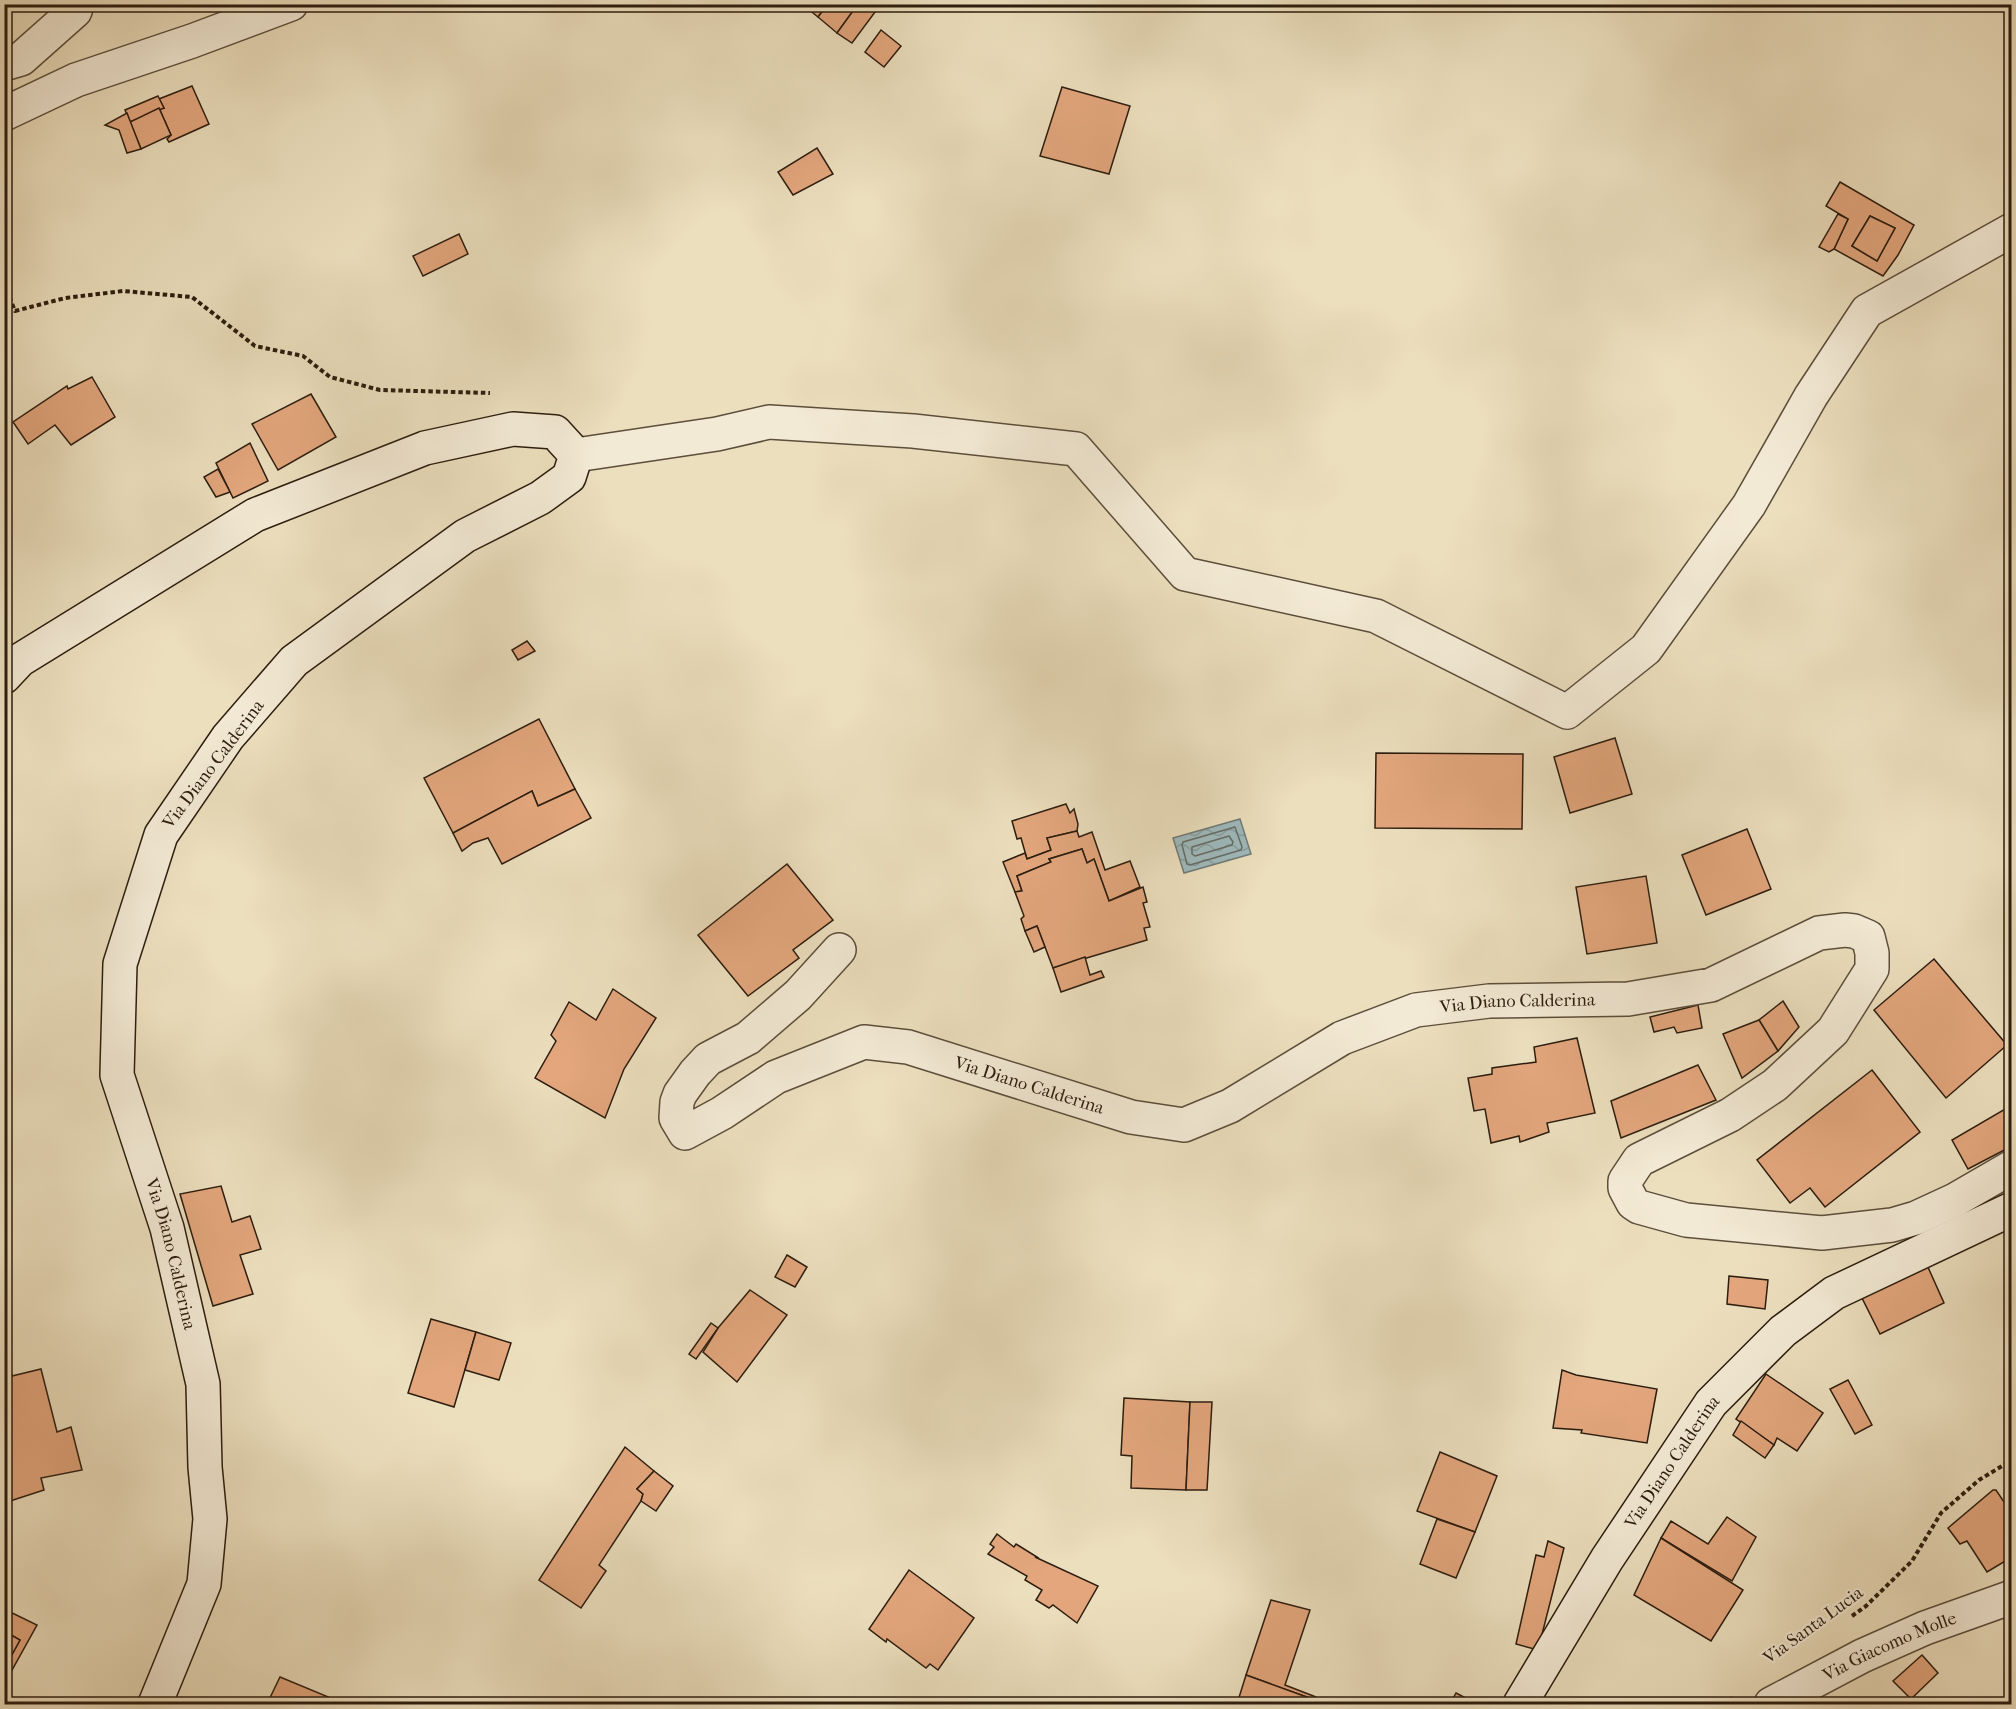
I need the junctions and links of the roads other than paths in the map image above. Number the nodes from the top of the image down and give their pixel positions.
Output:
1 (77, 4) edge
2 (291, 4) edge
3 (4, 64) edge
4 (4, 114) edge
5 (2012, 231) edge
6 (576, 455) junction
7 (4, 677) edge
8 (839, 950) dead end
9 (2012, 1167) edge
10 (2012, 1209) edge
11 (2012, 1597) edge
12 (155, 1704) edge
13 (1520, 1704) edge
14 (1772, 1704) edge

1 - 3 street
2 - 4 street
5 - 6 street
6 - 7 street
6 - 12 street, Via Diano Calderina
8 - 9 street, Via Diano Calderina
10 - 13 street, Via Diano Calderina
11 - 14 street, Via Giacomo Molle

